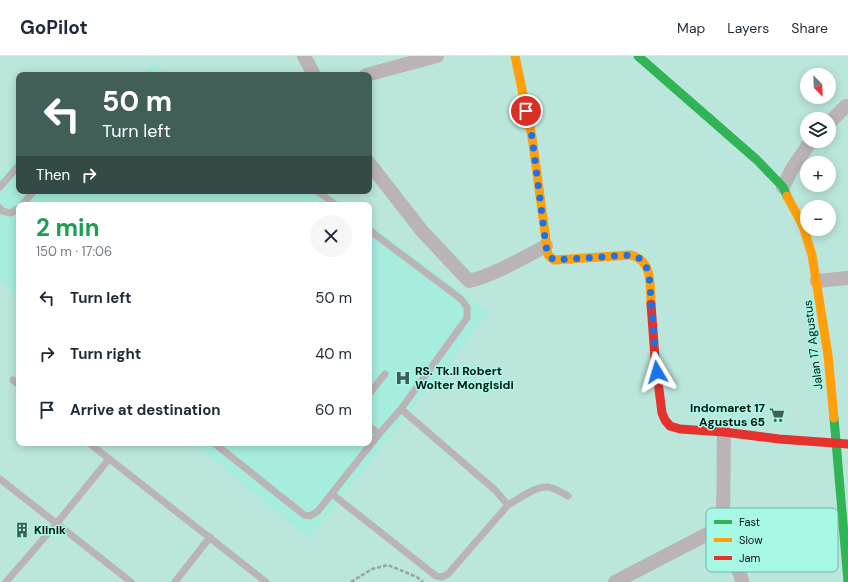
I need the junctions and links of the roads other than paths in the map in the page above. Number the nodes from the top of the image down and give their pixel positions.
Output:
1 (304, 56) edge
2 (437, 56) edge
3 (515, 56) edge
4 (638, 56) edge
5 (312, 72) edge
6 (372, 73) edge
7 (846, 106) dead end
8 (836, 116) edge
9 (806, 148) edge
10 (372, 167) edge
11 (16, 168) edge
12 (0, 187) edge
13 (783, 187) junction
14 (31, 194) edge
15 (321, 194) edge
16 (25, 202) edge
17 (332, 202) edge
18 (0, 208) edge
19 (16, 210) edge
20 (372, 232) edge
21 (546, 246) junction
22 (848, 278) edge
23 (817, 281) junction
24 (385, 374) dead end
25 (13, 380) dead end
26 (16, 382) edge
27 (372, 390) edge
28 (401, 409) junction
29 (372, 428) edge
30 (724, 432) junction
31 (379, 434) junction
32 (372, 443) edge
33 (836, 443) junction
34 (848, 444) edge
35 (93, 446) edge
36 (218, 446) edge
37 (370, 446) edge
38 (109, 459) junction
39 (0, 479) edge
40 (332, 494) junction
41 (568, 496) dead end
42 (508, 505) junction
43 (723, 508) edge
44 (57, 523) junction
45 (706, 535) edge
46 (210, 537) junction
47 (739, 572) edge
48 (742, 580) dead end
49 (6, 582) edge
50 (131, 582) edge
51 (175, 582) edge
52 (266, 582) edge
53 (615, 582) edge
54 (848, 582) edge

1 - 5 street
2 - 6 street
3 - 21 street
4 - 13 street, Jalan 17 Agustus
7 - 8 street
9 - 13 street
10 - 21 street
11 - 12 lane
13 - 23 street, Jalan 17 Agustus
14 - 16 lane
15 - 17 lane
18 - 19 lane
20 - 28 lane
21 - 30 street
22 - 23 street
23 - 33 street, Jalan 17 Agustus
24 - 27 lane
25 - 26 lane
28 - 31 lane
28 - 42 lane
29 - 31 lane
30 - 33 street
30 - 43 street
31 - 32 lane
33 - 34 street
33 - 54 street, Jalan 17 Agustus
35 - 38 lane
36 - 40 lane
37 - 40 lane
38 - 44 lane
38 - 46 lane
39 - 44 lane
40 - 42 lane
41 - 42 lane
44 - 49 lane
44 - 50 lane
45 - 53 street
46 - 51 lane
46 - 52 lane
47 - 48 street

